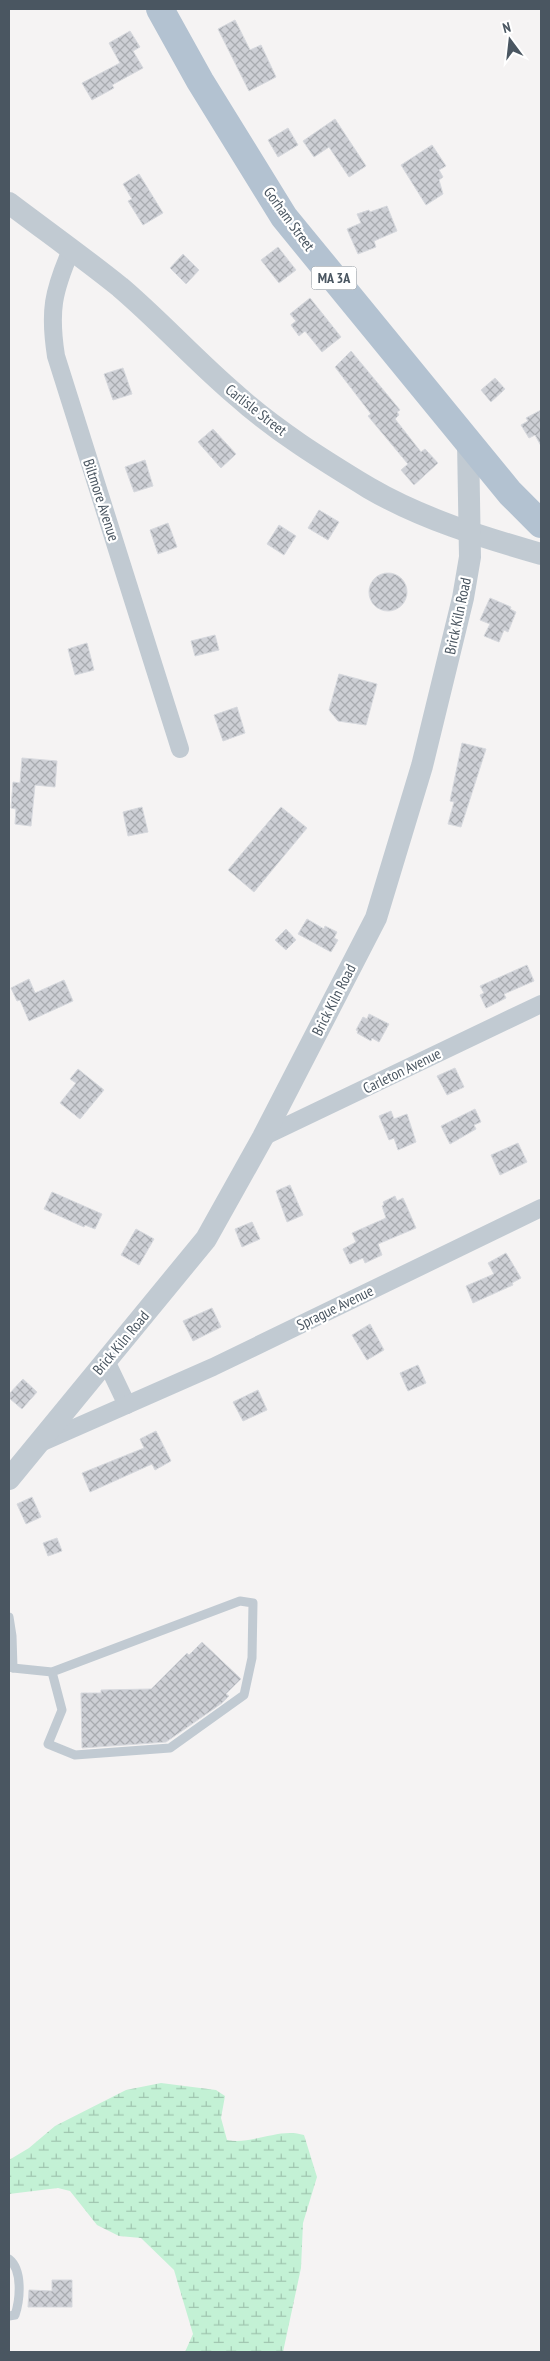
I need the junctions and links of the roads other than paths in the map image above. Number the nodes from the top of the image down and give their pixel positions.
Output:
1 (160, 9) edge
2 (9, 203) edge
3 (71, 250) junction
4 (468, 441) junction
5 (541, 524) edge
6 (469, 533) junction
7 (541, 554) edge
8 (180, 749) dead end
9 (541, 1004) edge
10 (263, 1137) junction
11 (541, 1208) edge
12 (106, 1361) junction
13 (128, 1405) junction
14 (35, 1446) junction
15 (9, 1479) edge
16 (9, 1616) edge
17 (11, 1668) edge
18 (52, 1672) junction
19 (9, 2259) edge
20 (9, 2316) edge

1 - 4 main road, Gorham Street / MA 3A
2 - 3 street, Carlisle Street
3 - 6 street, Carlisle Street
3 - 8 street, Biltmore Avenue
4 - 5 main road, Gorham Street / MA 3A
4 - 6 street, Brick Kiln Road
6 - 7 street, Carlisle Street
6 - 10 street, Brick Kiln Road
9 - 10 street, Carleton Avenue
10 - 12 street, Brick Kiln Road
11 - 13 street, Sprague Avenue
12 - 13 street
12 - 14 street, Brick Kiln Road
13 - 14 street, Sprague Avenue
14 - 15 street, Brick Kiln Road
16 - 17 lane
17 - 18 lane
18 - 18 lane
19 - 20 lane

